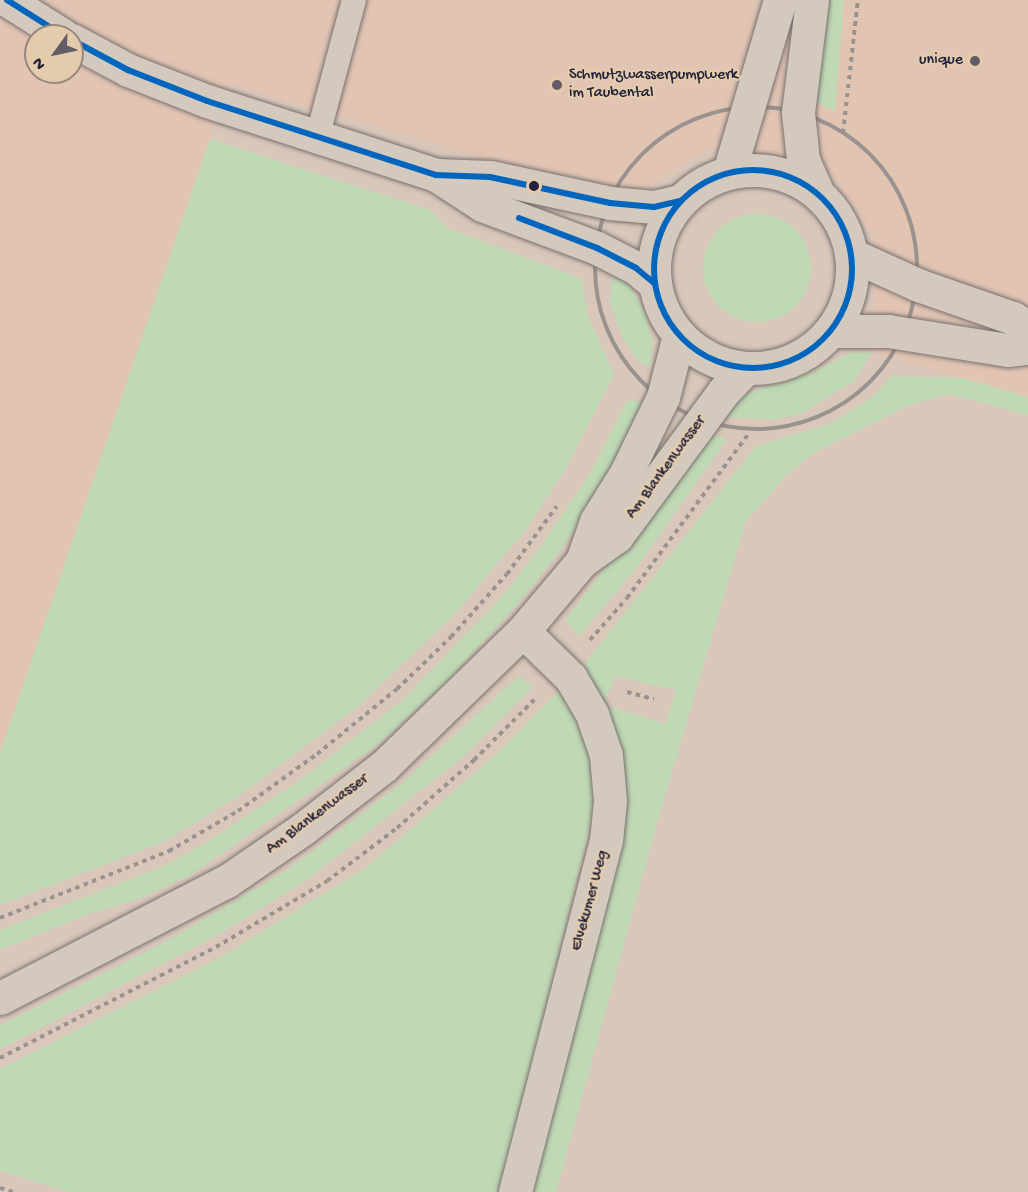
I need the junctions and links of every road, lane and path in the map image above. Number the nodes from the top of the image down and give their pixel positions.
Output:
1 (7, 0) edge
2 (354, 0) edge
3 (780, 0) edge
4 (812, 0) edge
5 (858, 0) edge
6 (45, 24) edge
7 (84, 46) edge
8 (751, 108) junction
9 (798, 112) junction
10 (843, 133) junction
11 (317, 138) junction
12 (729, 172) junction
13 (436, 175) junction
14 (817, 192) junction
15 (681, 201) junction
16 (610, 203) junction
17 (597, 248) junction
18 (852, 255) junction
19 (655, 284) junction
20 (918, 285) junction
21 (1028, 328) edge
22 (832, 331) junction
23 (903, 333) junction
24 (680, 335) junction
25 (1028, 348) edge
26 (746, 368) junction
27 (631, 371) junction
28 (626, 381) dead end
29 (663, 397) junction
30 (703, 419) junction
31 (749, 433) junction
32 (563, 496) dead end
33 (582, 561) junction
34 (523, 631) junction
35 (563, 670) junction
36 (0, 918) edge
37 (0, 998) edge
38 (0, 1188) edge
39 (13, 1192) edge
40 (515, 1192) edge

1 - 6 street
2 - 11 lane
3 - 8 street
4 - 9 street
5 - 10 path
7 - 11 street
8 - 9 path
8 - 12 street
8 - 16 path
9 - 10 path
9 - 14 street
10 - 20 path
11 - 13 street
12 - 14 street
12 - 15 street
13 - 16 street
13 - 17 street
14 - 18 street
15 - 16 street
15 - 19 street
16 - 17 path
17 - 19 street
17 - 27 path
18 - 20 street
18 - 22 street
19 - 24 street
20 - 21 street
20 - 23 path
22 - 23 street
22 - 26 street
23 - 25 street
23 - 31 path
24 - 26 street
24 - 29 street, Am Blankenwasser
26 - 30 street, Am Blankenwasser
27 - 28 path
27 - 29 path
29 - 30 path
29 - 33 street, Am Blankenwasser
30 - 31 path
30 - 33 street, Am Blankenwasser
31 - 35 path
32 - 36 path
33 - 34 street, Am Blankenwasser
34 - 35 street, Elvekumer Weg
34 - 37 street, Am Blankenwasser
35 - 40 street, Elvekumer Weg
38 - 39 path

